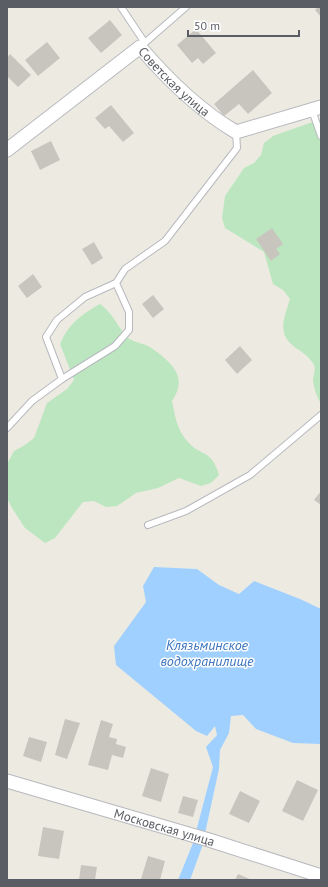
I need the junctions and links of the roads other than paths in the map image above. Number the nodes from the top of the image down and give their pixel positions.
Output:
1 (121, 7) edge
2 (186, 7) edge
3 (142, 45) junction
4 (317, 109) edge
5 (236, 132) junction
6 (321, 136) edge
7 (7, 150) edge
8 (116, 283) junction
9 (62, 379) junction
10 (321, 415) edge
11 (7, 428) edge
12 (148, 525) dead end
13 (7, 781) edge
14 (321, 876) edge

1 - 3 lane
2 - 3 lane
3 - 5 street, Советская улица
3 - 7 street, Советская улица
4 - 5 street
4 - 6 lane
5 - 8 lane
8 - 9 lane
8 - 9 lane
9 - 11 lane
10 - 12 lane
13 - 14 street, Московская улица

